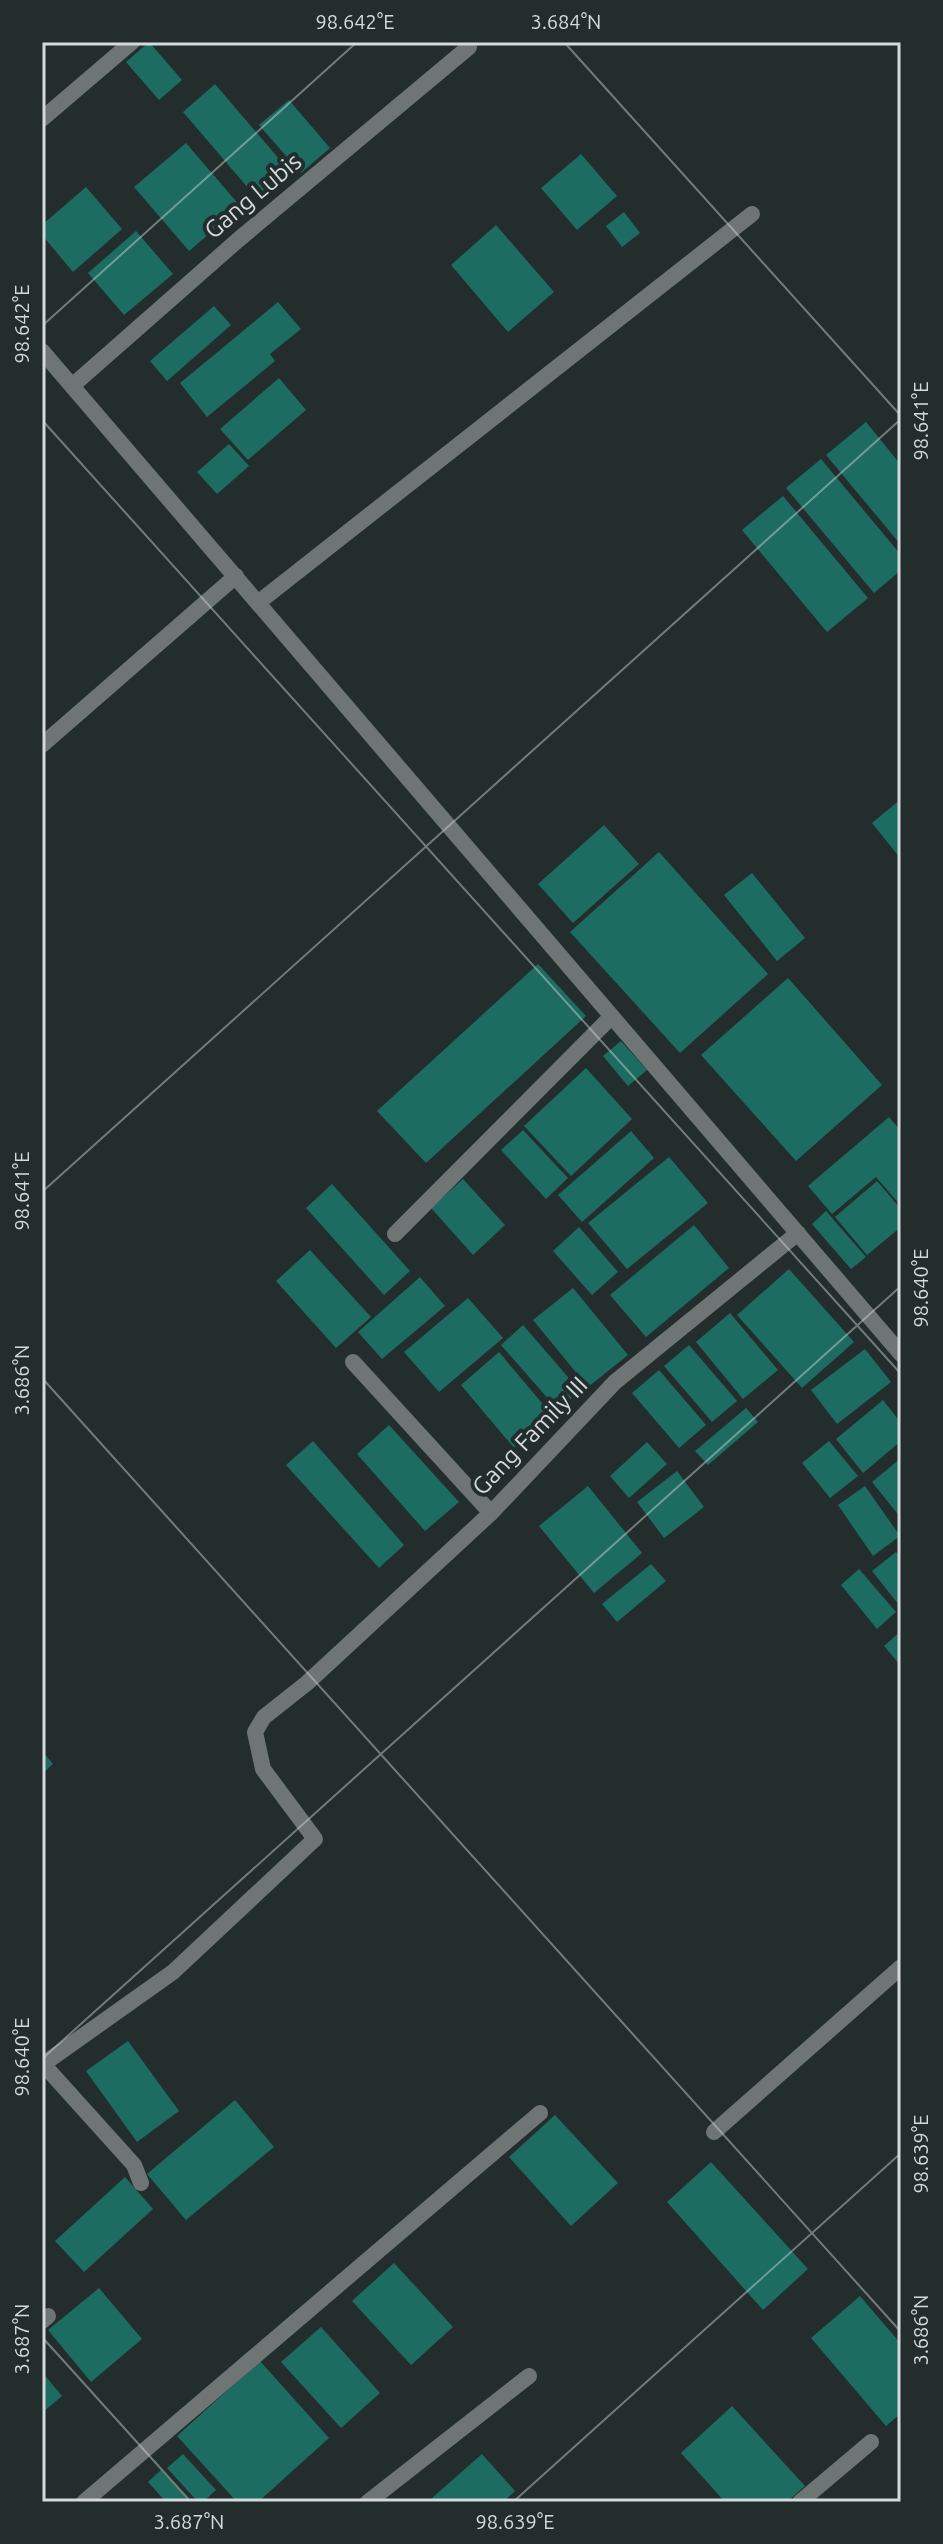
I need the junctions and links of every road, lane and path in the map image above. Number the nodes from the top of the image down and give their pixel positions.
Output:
1 (132, 42) edge
2 (469, 47) dead end
3 (42, 119) edge
4 (752, 214) dead end
5 (42, 351) edge
6 (72, 386) junction
7 (236, 576) junction
8 (259, 602) junction
9 (42, 745) edge
10 (611, 1017) junction
11 (798, 1233) junction
12 (395, 1234) dead end
13 (901, 1354) edge
14 (353, 1362) dead end
15 (491, 1513) junction
16 (901, 1967) edge
17 (43, 2065) edge
18 (540, 2113) dead end
19 (714, 2132) dead end
20 (141, 2183) dead end
21 (529, 2376) dead end
22 (871, 2442) dead end
23 (90, 2497) edge
24 (368, 2502) edge
25 (800, 2502) edge

1 - 3 street
2 - 6 street, Gang Lubis
4 - 8 street
5 - 6 street
6 - 7 street
7 - 8 street
7 - 9 street
8 - 10 street
10 - 11 street
10 - 12 street
11 - 13 street
11 - 15 street, Gang Family III
14 - 15 street
15 - 17 street, Gang Family III
16 - 19 street
17 - 20 street
18 - 23 street
21 - 24 street
22 - 25 street

